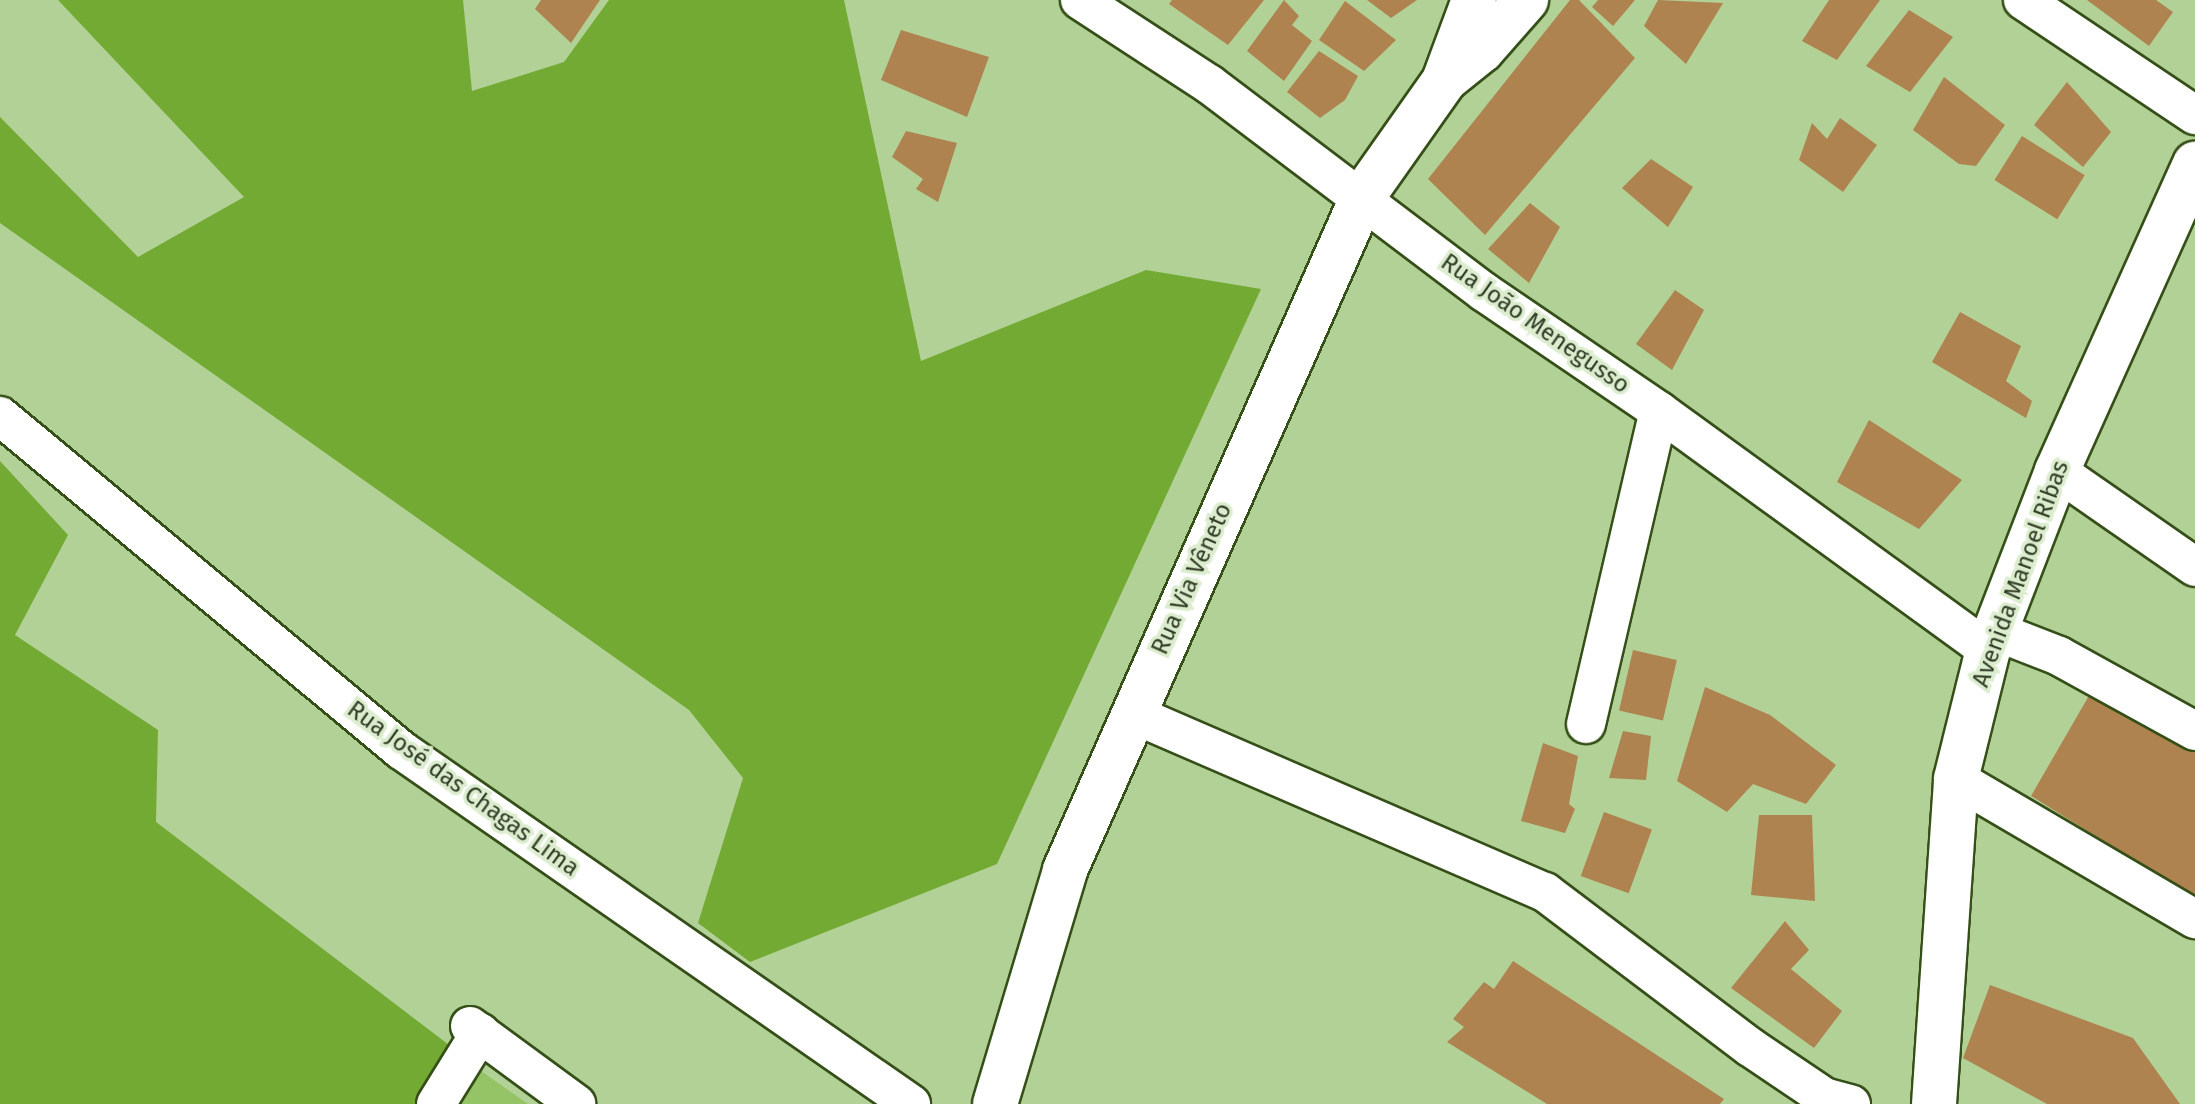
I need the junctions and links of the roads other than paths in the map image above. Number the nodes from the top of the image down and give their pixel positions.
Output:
1 (1080, 0) edge
2 (1474, 0) edge
3 (1526, 0) edge
4 (2023, 0) edge
5 (1444, 81) junction
6 (2195, 115) edge
7 (2195, 164) edge
8 (1363, 196) junction
9 (1659, 411) junction
10 (0, 416) edge
11 (2057, 471) junction
12 (2195, 567) edge
13 (1991, 641) junction
14 (1133, 714) junction
15 (1586, 724) dead end
16 (2195, 731) edge
17 (1956, 779) junction
18 (2195, 919) edge
19 (1832, 1102) edge
20 (436, 1104) edge
21 (576, 1104) edge
22 (911, 1104) edge
23 (995, 1104) edge
24 (1934, 1104) edge

1 - 8 street, Rua João Menegusso
2 - 5 main road, Rua Via Vêneto
3 - 5 main road, Rua Via Vêneto
4 - 6 street
5 - 8 main road, Rua Via Vêneto
7 - 11 main road, Avenida Manoel Ribas
8 - 9 street, Rua João Menegusso
8 - 14 main road, Rua Via Vêneto
9 - 13 street, Rua João Menegusso
9 - 15 street
10 - 22 street, Rua José das Chagas Lima
11 - 12 street
11 - 13 main road, Avenida Manoel Ribas
13 - 16 street, Rua João Menegusso
13 - 17 main road, Avenida Manoel Ribas
14 - 19 street
14 - 23 main road, Rua Via Vêneto
17 - 18 street
17 - 24 main road, Avenida Manoel Ribas
20 - 21 street

